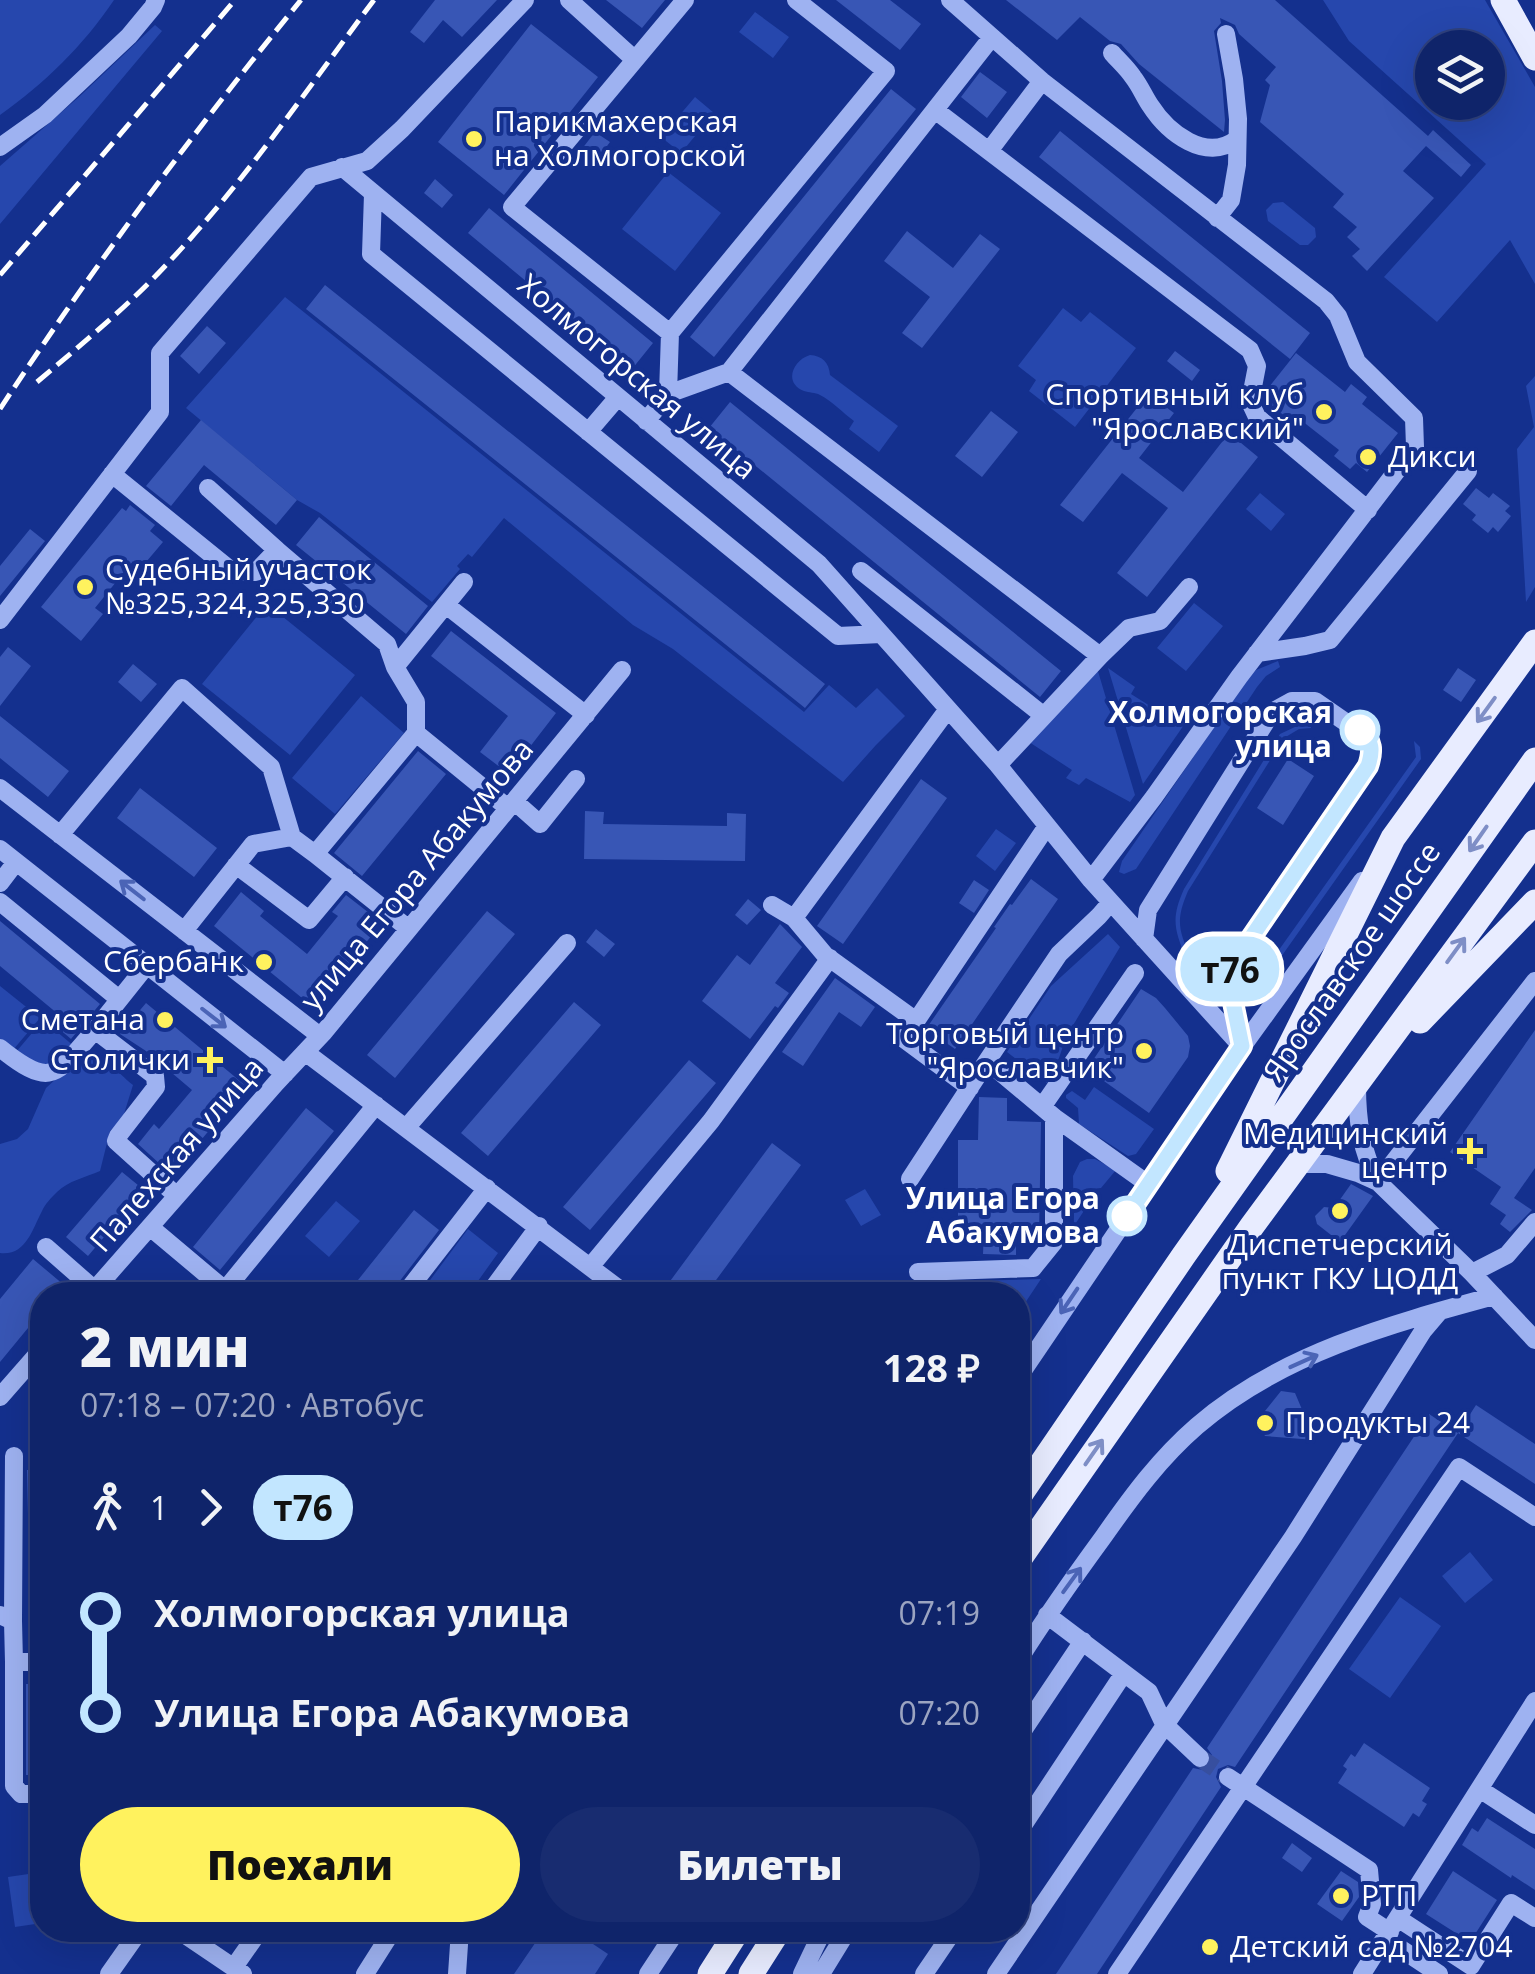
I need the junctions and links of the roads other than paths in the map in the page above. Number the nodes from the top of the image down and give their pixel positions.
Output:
1 (156, 0) edge
2 (525, 0) edge
3 (570, 0) edge
4 (685, 0) edge
5 (796, 0) edge
6 (950, 0) edge
7 (1503, 0) edge
8 (1226, 34) dead end
9 (992, 37) junction
10 (1112, 52) dead end
11 (1535, 58) edge
12 (634, 59) junction
13 (1042, 81) junction
14 (934, 110) junction
15 (1237, 139) junction
16 (0, 147) edge
17 (989, 151) junction
18 (342, 168) junction
19 (374, 194) junction
20 (1217, 218) junction
21 (670, 333) junction
22 (728, 372) junction
23 (668, 394) junction
24 (618, 397) junction
25 (646, 421) junction
26 (588, 432) junction
27 (1468, 471) dead end
28 (112, 474) junction
29 (208, 488) dead end
30 (1368, 510) junction
31 (277, 550) junction
32 (861, 571) dead end
33 (464, 582) dead end
34 (1189, 587) dead end
35 (446, 605) junction
36 (0, 620) edge
37 (881, 634) junction
38 (1535, 642) edge
39 (1258, 653) junction
40 (1100, 656) junction
41 (395, 668) junction
42 (622, 670) dead end
43 (948, 709) junction
44 (586, 714) junction
45 (1044, 716) junction
46 (416, 733) junction
47 (1535, 760) edge
48 (998, 765) junction
49 (576, 779) dead end
50 (0, 788) edge
51 (511, 805) junction
52 (1047, 826) junction
53 (60, 835) junction
54 (292, 837) junction
55 (1393, 838) junction
56 (1535, 842) edge
57 (0, 849) edge
58 (315, 854) junction
59 (16, 862) junction
60 (236, 865) junction
61 (345, 878) junction
62 (1091, 880) junction
63 (0, 882) edge
64 (0, 902) edge
65 (1111, 902) junction
66 (772, 905) dead end
67 (1531, 907) edge
68 (794, 918) junction
69 (410, 929) junction
70 (184, 930) junction
71 (1144, 939) junction
72 (567, 943) dead end
73 (830, 958) junction
74 (147, 965) junction
75 (1134, 973) dead end
76 (1535, 982) edge
77 (119, 999) junction
78 (915, 1020) junction
79 (94, 1030) junction
80 (320, 1036) junction
81 (1242, 1046) junction
82 (0, 1048) edge
83 (305, 1052) junction
84 (988, 1062) junction
85 (284, 1074) junction
86 (1358, 1085) junction
87 (970, 1088) junction
88 (376, 1106) junction
89 (1048, 1112) junction
90 (406, 1128) junction
91 (1298, 1164) junction
92 (910, 1179) dead end
93 (1378, 1182) junction
94 (1148, 1184) junction
95 (487, 1188) junction
96 (178, 1196) junction
97 (1535, 1222) edge
98 (539, 1226) junction
99 (150, 1227) junction
100 (46, 1248) dead end
101 (1184, 1255) junction
102 (590, 1266) junction
103 (918, 1272) dead end
104 (1472, 1273) junction
105 (82, 1282) edge
106 (101, 1282) edge
107 (215, 1282) edge
108 (232, 1282) edge
109 (414, 1282) edge
110 (498, 1282) edge
111 (605, 1282) edge
112 (1494, 1296) junction
113 (1440, 1311) junction
114 (1535, 1340) edge
115 (1030, 1360) edge
116 (30, 1363) edge
117 (0, 1397) edge
118 (14, 1456) dead end
119 (1030, 1480) edge
120 (1535, 1517) edge
121 (1030, 1544) edge
122 (1047, 1615) junction
123 (7, 1618) edge
124 (1083, 1641) junction
125 (1030, 1642) edge
126 (14, 1662) junction
127 (30, 1662) edge
128 (1124, 1672) junction
129 (1535, 1701) edge
130 (1030, 1720) edge
131 (1164, 1724) junction
132 (1200, 1758) tunnel mouth
133 (1236, 1782) junction
134 (1481, 1790) junction
135 (30, 1794) edge
136 (1030, 1816) edge
137 (1535, 1824) edge
138 (1535, 1918) edge
139 (1030, 1923) edge
140 (1391, 1930) junction
141 (132, 1942) edge
142 (196, 1942) edge
143 (254, 1942) edge
144 (385, 1942) edge
145 (459, 1942) edge
146 (669, 1942) edge
147 (730, 1942) edge
148 (771, 1942) edge
149 (817, 1942) edge
150 (841, 1942) edge
151 (946, 1942) edge
152 (1018, 1942) edge
153 (238, 1971) edge
154 (109, 1974) edge
155 (365, 1974) edge
156 (457, 1974) edge
157 (648, 1974) edge
158 (710, 1974) edge
159 (751, 1974) edge
160 (802, 1974) edge
161 (821, 1974) edge
162 (924, 1974) edge
163 (996, 1974) edge
164 (1117, 1974) edge
165 (1362, 1974) edge
166 (1439, 1974) edge

1 - 16 street
2 - 18 street
3 - 12 street
4 - 12 street
5 - 21 street
6 - 9 street
7 - 11 main road
8 - 15 street
9 - 13 street
9 - 14 street
10 - 15 street
12 - 21 street
13 - 17 street
13 - 20 street
14 - 17 street
14 - 22 street
15 - 20 street
17 - 30 street
18 - 19 street, Холмогорская улица
18 - 28 street
19 - 24 street, Холмогорская улица
19 - 26 street
20 - 30 street
21 - 23 street
22 - 23 street
22 - 40 street
23 - 25 street
24 - 25 street, Холмогорская улица
24 - 26 street
25 - 37 street, Холмогорская улица
26 - 37 street
27 - 39 street
28 - 31 street
28 - 36 street
29 - 31 street
30 - 39 street
31 - 41 street
32 - 45 street
33 - 35 street
34 - 40 street
35 - 41 street
35 - 44 street
37 - 43 street, Холмогорская улица
38 -> 55 main road
39 - 62 street
40 - 45 street
41 - 46 street
42 - 44 street, улица Егора Абакумова
43 - 48 street, Холмогорская улица
43 - 68 street
44 - 51 street, улица Егора Абакумова
45 - 48 street
46 - 51 street
46 - 58 street
47 -> 101 main road, Ярославское шоссе
48 - 52 street, Холмогорская улица
49 - 51 street
50 - 53 street, улица Егора Абакумова
51 - 69 street, улица Егора Абакумова
52 - 62 street, Холмогорская улица
52 - 78 street
53 - 54 street
70 -> 53 street, улица Егора Абакумова
54 - 58 street
54 - 60 street
55 - 81 street
55 - 101 main road
86 -> 56 main road
57 - 59 street
58 - 61 street
59 - 63 street
59 - 74 street
60 - 61 street
60 - 70 street
61 - 69 street
62 - 65 street, Холмогорская улица
64 - 77 street
65 - 71 street, Холмогорская улица
65 - 84 street
66 - 68 street
67 - 86 main road
68 - 73 street
69 - 80 street, улица Егора Абакумова
70 - 80 street, улица Егора Абакумова
71 - 81 street, Холмогорская улица
71 - 81 street
72 - 90 street
73 - 78 street
73 - 102 street
74 - 77 street
74 -> 85 street
75 - 89 street
76 - 93 street
77 - 79 street
78 - 87 street
79 - 82 street
79 - 96 street
80 - 83 street, Палехская улица
81 - 94 street
83 - 85 street, Палехская улица
83 - 88 street, улица Егора Абакумова
84 - 87 street
84 - 89 street
85 - 96 street, Палехская улица
86 - 91 main road
86 - 93 street
87 - 92 street
88 - 90 street, улица Егора Абакумова
88 - 108 street
89 - 94 street
89 - 103 street
90 - 95 street, улица Егора Абакумова
91 - 93 street
121 -> 91 main road
93 - 104 street
94 -> 115 street
95 - 98 street, улица Егора Абакумова
95 - 109 street
96 - 99 street, Палехская улица
97 - 104 street
98 - 102 street, улица Егора Абакумова
98 - 110 street
99 - 106 street, Палехская улица
99 - 107 street
100 - 105 street
101 - 119 main road, Ярославское шоссе
102 - 111 street, улица Егора Абакумова
104 - 112 street
112 - 113 street
112 - 114 street
122 -> 113 street
113 - 131 street
116 - 117 street
118 - 123 street
120 - 133 street
122 - 124 street
122 - 125 street
123 - 126 street
124 - 128 street
124 - 130 street
126 - 127 street
126 - 135 street
128 - 131 street
128 - 136 street
129 - 134 street
131 - 132 street
131 - 139 street
133 - 140 street
133 - 164 street
134 - 137 street
134 - 140 street
138 - 140 street
140 - 165 street
140 - 166 street
141 - 154 street
142 - 153 street
143 - 153 street
144 - 155 street
145 - 156 street
146 - 157 street
147 - 158 main road
148 - 159 main road
149 - 160 street
150 - 161 street
151 - 162 street
152 - 163 street

